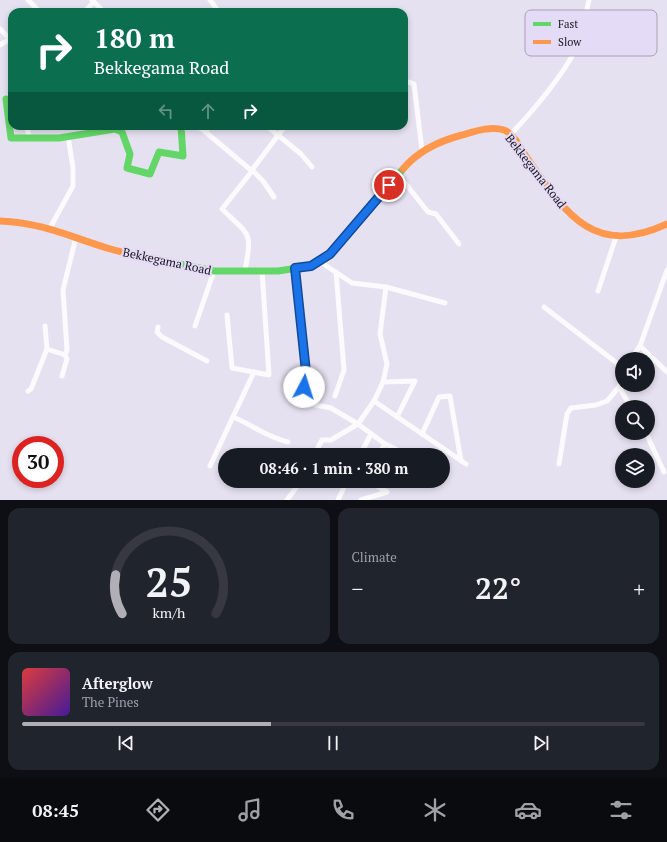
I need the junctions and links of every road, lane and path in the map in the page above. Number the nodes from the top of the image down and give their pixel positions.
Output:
1 (28, 0) edge
2 (589, 0) edge
3 (36, 8) edge
4 (587, 10) edge
5 (0, 29) edge
6 (8, 37) edge
7 (572, 56) edge
8 (408, 82) edge
9 (6, 99) dead end
10 (8, 115) edge
11 (10, 130) edge
12 (28, 130) edge
13 (87, 130) edge
14 (118, 130) edge
15 (182, 130) edge
16 (203, 130) edge
17 (272, 130) edge
18 (283, 130) edge
19 (510, 135) junction
20 (68, 136) junction
21 (279, 136) junction
22 (29, 138) junction
23 (422, 150) junction
24 (312, 168) dead end
25 (252, 171) junction
26 (398, 174) junction
27 (274, 198) dead end
28 (0, 221) edge
29 (667, 224) edge
30 (50, 228) junction
31 (76, 237) junction
32 (616, 237) junction
33 (459, 244) dead end
34 (319, 260) junction
35 (295, 268) junction
36 (667, 270) edge
37 (214, 271) junction
38 (245, 271) junction
39 (262, 271) junction
40 (336, 272) junction
41 (386, 287) junction
42 (598, 291) dead end
43 (445, 303) dead end
44 (544, 307) dead end
45 (227, 315) dead end
46 (45, 326) dead end
47 (195, 326) dead end
48 (158, 327) dead end
49 (640, 346) junction
50 (47, 349) junction
51 (636, 352) edge
52 (65, 356) junction
53 (207, 361) dead end
54 (615, 362) edge
55 (254, 372) junction
56 (667, 372) edge
57 (62, 376) dead end
58 (383, 382) junction
59 (28, 391) dead end
60 (615, 391) edge
61 (335, 396) dead end
62 (374, 401) junction
63 (233, 417) junction
64 (397, 417) junction
65 (358, 424) junction
66 (371, 434) junction
67 (422, 434) junction
68 (649, 440) edge
69 (288, 442) dead end
70 (385, 444) junction
71 (318, 448) edge
72 (364, 448) edge
73 (382, 448) edge
74 (393, 448) edge
75 (461, 460) junction
76 (466, 464) dead end
77 (559, 464) dead end
78 (210, 466) dead end
79 (664, 472) dead end
80 (295, 488) edge
81 (344, 488) edge
82 (380, 488) edge
83 (287, 500) edge
84 (338, 500) edge
85 (361, 500) edge

1 - 3 street
2 - 4 street
5 - 6 street
7 - 19 street
8 - 23 street
9 - 10 street
11 - 22 street
12 - 22 street
13 - 20 street
14 - 15 street
16 - 25 street
17 - 21 street
18 - 21 street
19 - 23 street, Bekkegama Road
19 - 32 street, Bekkegama Road
20 - 22 street
20 - 30 street
21 - 24 street
21 - 25 street
23 - 26 street, Bekkegama Road
25 - 27 street
25 - 38 street
26 - 33 street
26 - 34 street, Bekkegama Road
28 - 30 street, Bekkegama Road
29 - 32 street, Bekkegama Road
30 - 31 street, Bekkegama Road
31 - 37 street, Bekkegama Road
31 - 52 street
32 - 42 street
34 - 35 street, Bekkegama Road
34 - 40 street
35 - 39 street, Bekkegama Road
35 - 65 street
36 - 49 street
37 - 38 street, Bekkegama Road
37 - 47 street
38 - 39 street, Bekkegama Road
39 - 55 street
40 - 41 street
40 - 61 street
41 - 43 street
41 - 58 street
44 - 54 street
45 - 55 street
46 - 50 street
48 - 53 street
49 - 51 street
49 - 56 street
50 - 52 street
50 - 59 street
52 - 57 street
55 - 63 street
58 - 62 street
58 - 64 street
60 - 77 street
62 - 64 street
62 - 65 street
63 - 69 street
63 - 78 street
64 - 67 street
65 - 66 street
65 - 71 street
66 - 70 street
66 - 72 street
67 - 75 street
67 - 75 street
68 - 79 street
70 - 73 street
70 - 74 street
75 - 76 street
80 - 83 street
81 - 84 street
82 - 85 street

